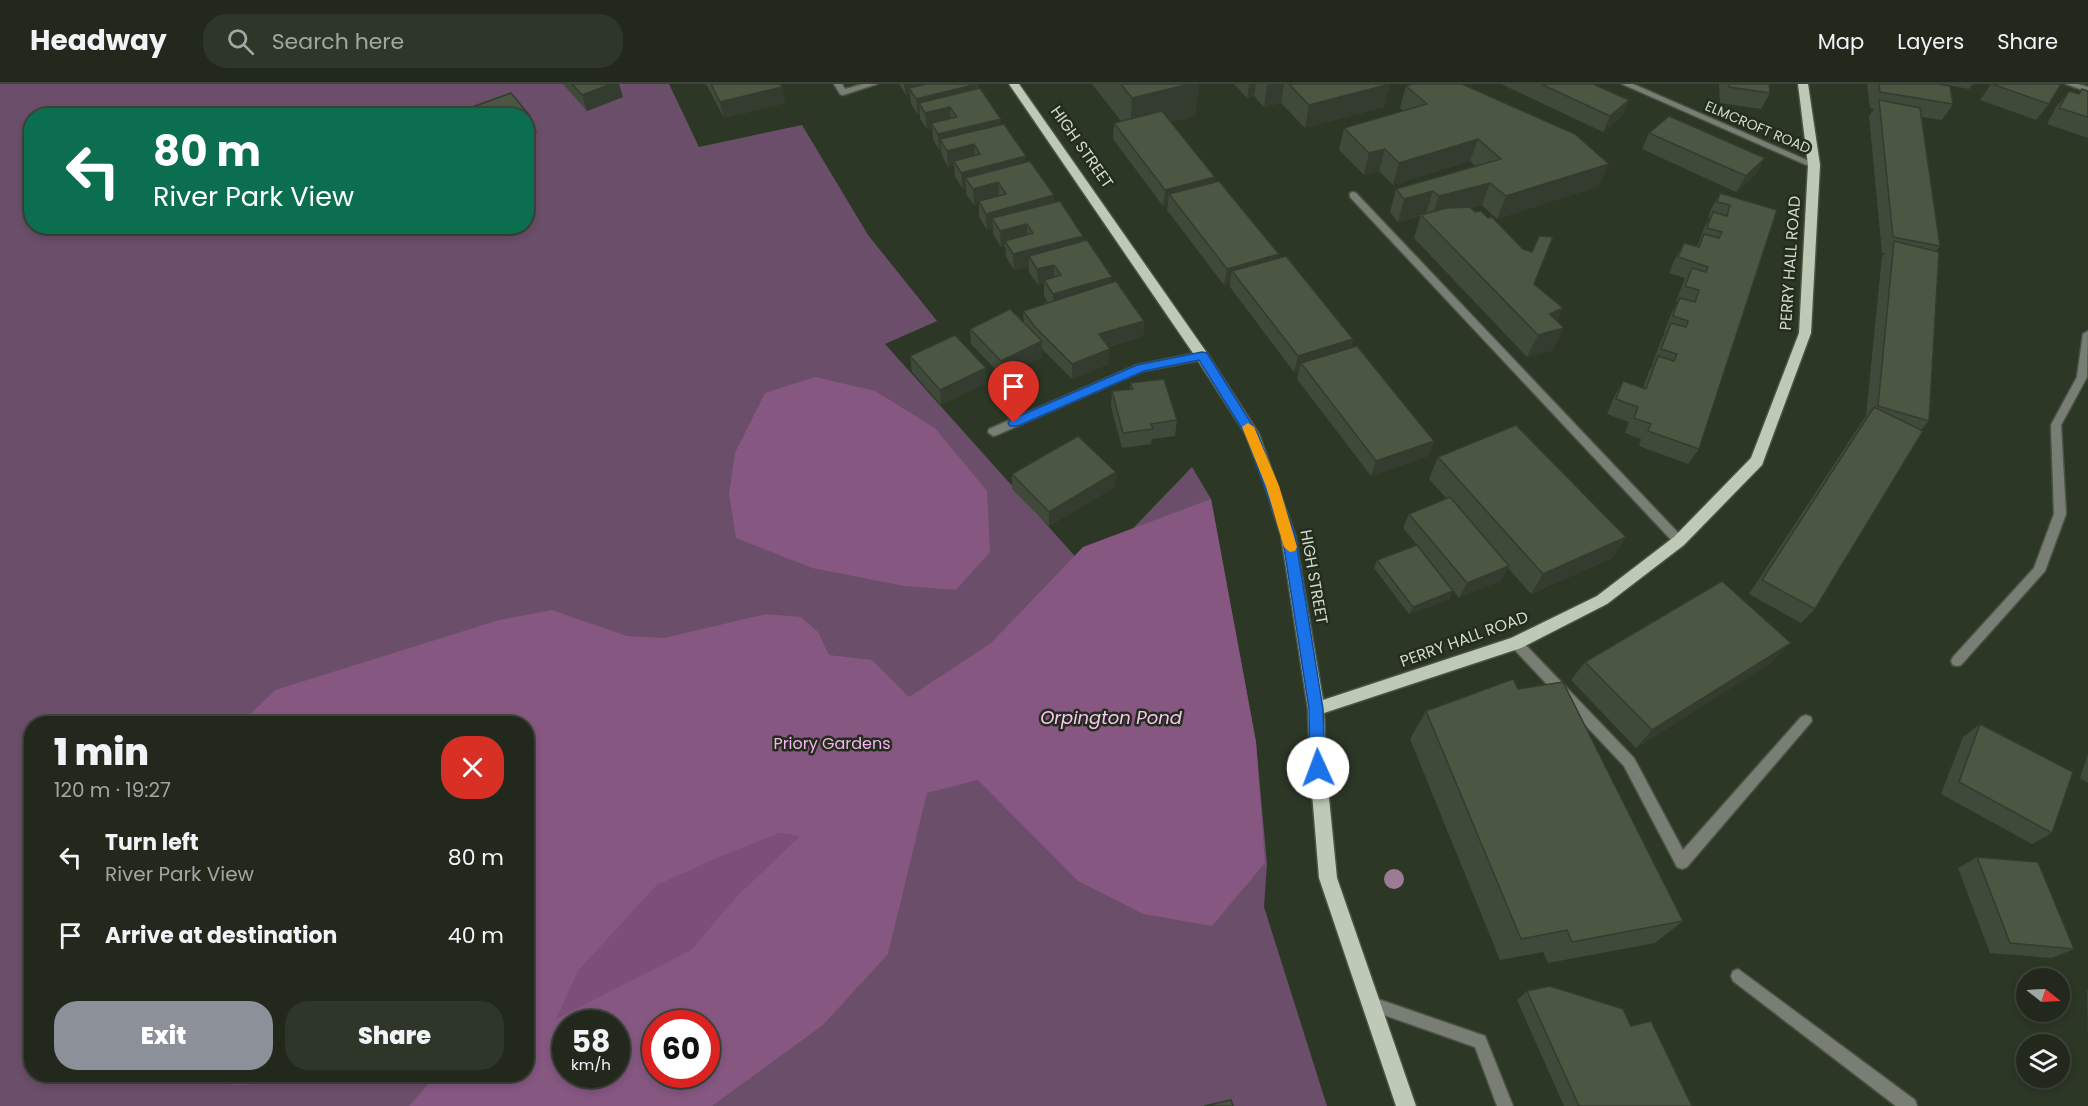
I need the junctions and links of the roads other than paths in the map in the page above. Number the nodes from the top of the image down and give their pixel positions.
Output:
1 (838, 84) edge
2 (873, 84) edge
3 (1014, 84) edge
4 (1626, 84) edge
5 (1803, 84) edge
6 (2070, 84) edge
7 (2088, 90) edge
8 (1814, 165) junction
9 (1353, 195) dead end
10 (2088, 334) edge
11 (1202, 356) junction
12 (993, 432) dead end
13 (1679, 541) junction
14 (1516, 643) junction
15 (1957, 661) dead end
16 (1316, 709) junction
17 (1806, 721) dead end
18 (1738, 976) dead end
19 (1372, 1004) junction
20 (1406, 1106) edge
21 (1506, 1106) edge
22 (1909, 1106) edge

1 - 2 street
3 - 11 main road, HIGH STREET
4 - 8 street, ELMCROFT ROAD
5 - 8 main road, PERRY HALL ROAD
6 - 7 street
8 - 13 main road, PERRY HALL ROAD
9 - 13 street
10 - 15 street
11 - 12 street
11 - 16 main road, HIGH STREET
13 - 14 main road, PERRY HALL ROAD
14 - 16 main road, PERRY HALL ROAD
14 - 17 street
16 - 19 main road, HIGH STREET
18 - 22 street
19 - 20 main road, HIGH STREET
19 - 21 street

